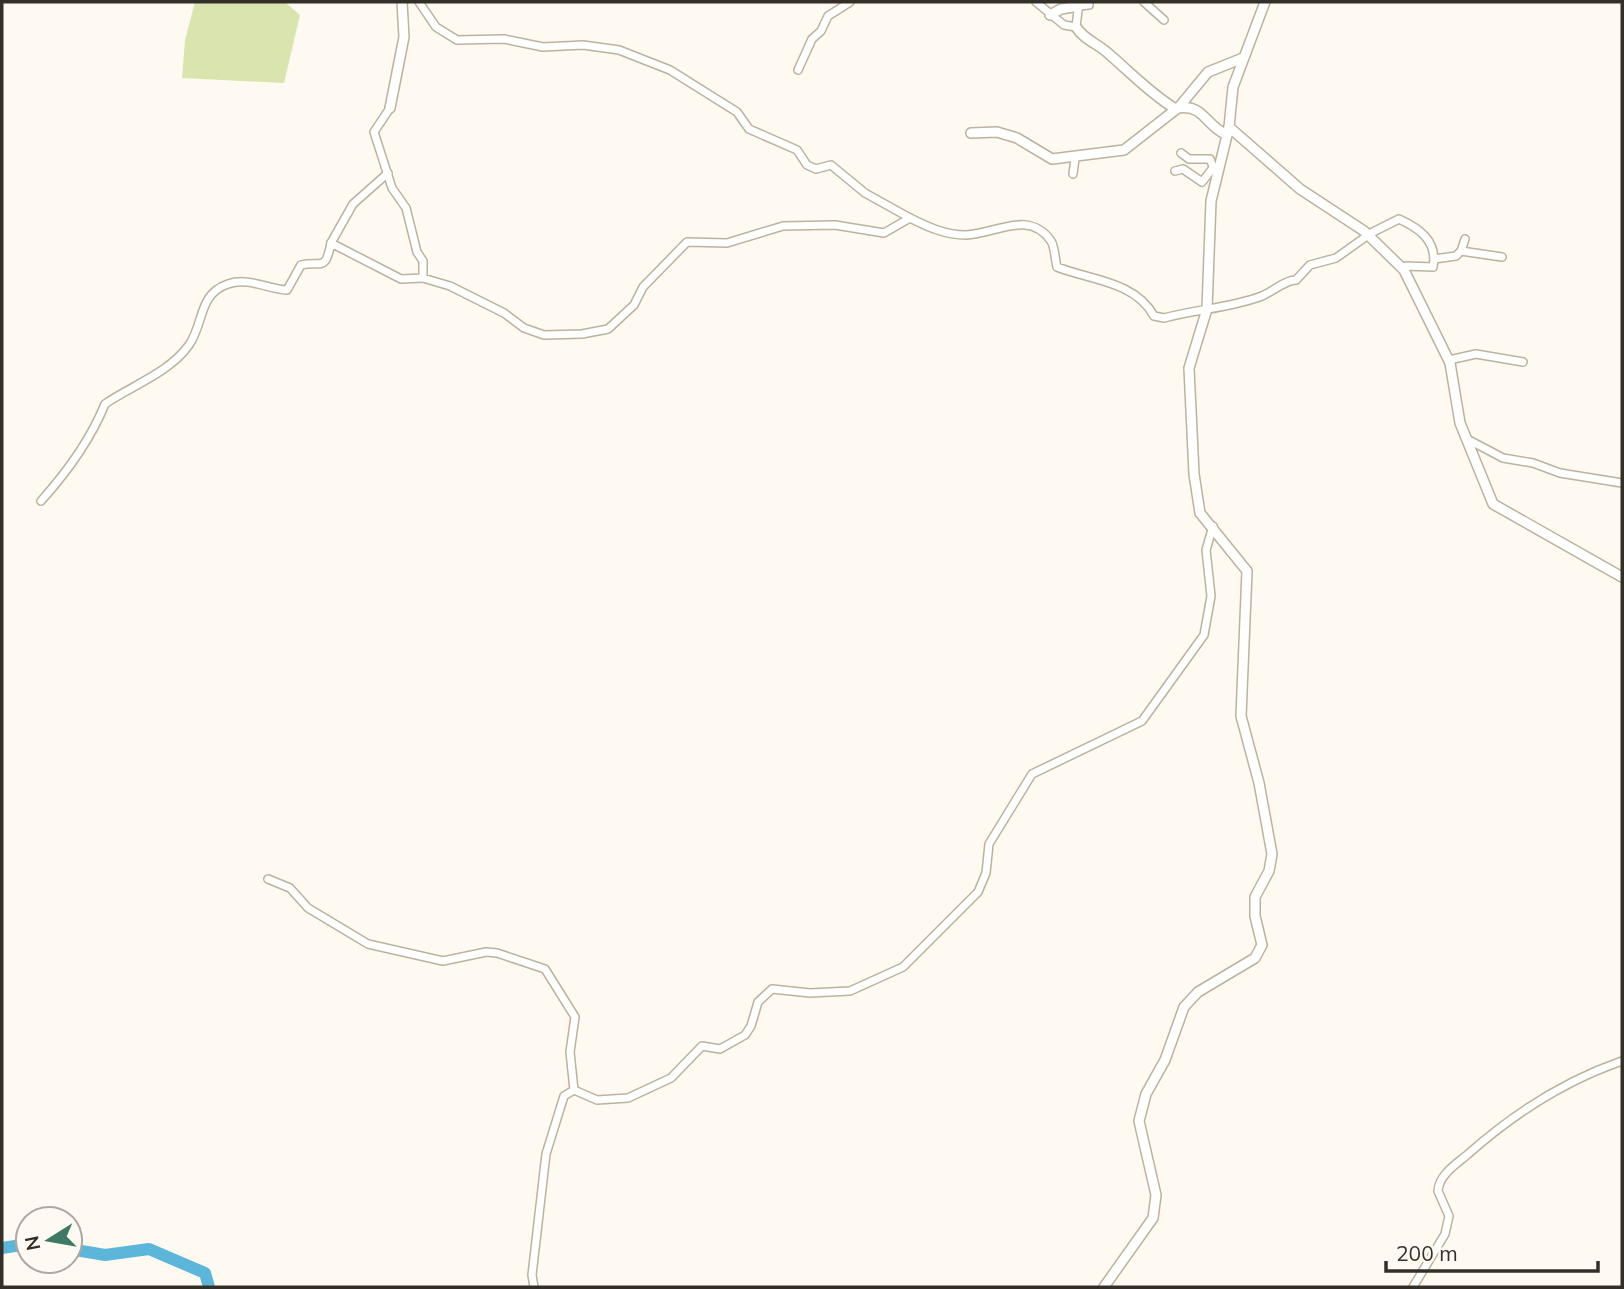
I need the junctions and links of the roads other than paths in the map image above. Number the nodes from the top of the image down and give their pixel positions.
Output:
1 (401, 2) edge
2 (419, 2) edge
3 (850, 2) edge
4 (1036, 2) edge
5 (1089, 2) edge
6 (1144, 2) edge
7 (1265, 2) edge
8 (1079, 4) edge
9 (1050, 15) junction
10 (1164, 20) dead end
11 (1076, 27) junction
12 (1243, 58) junction
13 (798, 70) dead end
14 (390, 108) joint
15 (1175, 108) junction
16 (1228, 131) junction
17 (971, 133) dead end
18 (1181, 153) dead end
19 (1075, 158) junction
20 (1215, 170) junction
21 (1175, 171) dead end
22 (388, 173) junction
23 (1073, 174) dead end
24 (910, 218) junction
25 (1369, 235) junction
26 (1465, 239) dead end
27 (331, 243) junction
28 (1461, 251) junction
29 (1502, 257) dead end
30 (1434, 259) junction
31 (1404, 270) junction
32 (423, 278) junction
33 (1206, 309) junction
34 (1449, 360) junction
35 (1523, 362) dead end
36 (1467, 439) junction
37 (1622, 483) edge
38 (41, 501) dead end
39 (1213, 526) junction
40 (1622, 577) edge
41 (268, 879) dead end
42 (1622, 1061) edge
43 (574, 1090) junction
44 (534, 1287) edge
45 (1104, 1287) edge
46 (1413, 1287) edge

1 - 14 street
2 - 24 street
3 - 13 street
4 - 9 street
5 - 8 street
6 - 10 street
7 - 12 street
8 - 9 street
8 - 11 street
9 - 11 street
11 - 15 street
12 - 15 street
12 - 16 street
14 - 22 street
15 - 16 street
15 - 19 street
16 - 20 street
16 - 25 street
17 - 19 street
18 - 20 street
19 - 23 street
20 - 21 street
20 - 33 street
22 - 27 street
22 - 32 street
24 - 32 street
24 - 33 street
25 - 30 street
25 - 31 street
25 - 33 street
26 - 28 street
27 - 32 street
27 - 38 street
28 - 29 street
28 - 30 street
30 - 31 street
31 - 34 street
33 - 39 street
34 - 35 street
34 - 36 street
36 - 37 street
36 - 40 street
39 - 43 street
39 - 45 street
41 - 43 street
42 - 46 street
43 - 44 street

